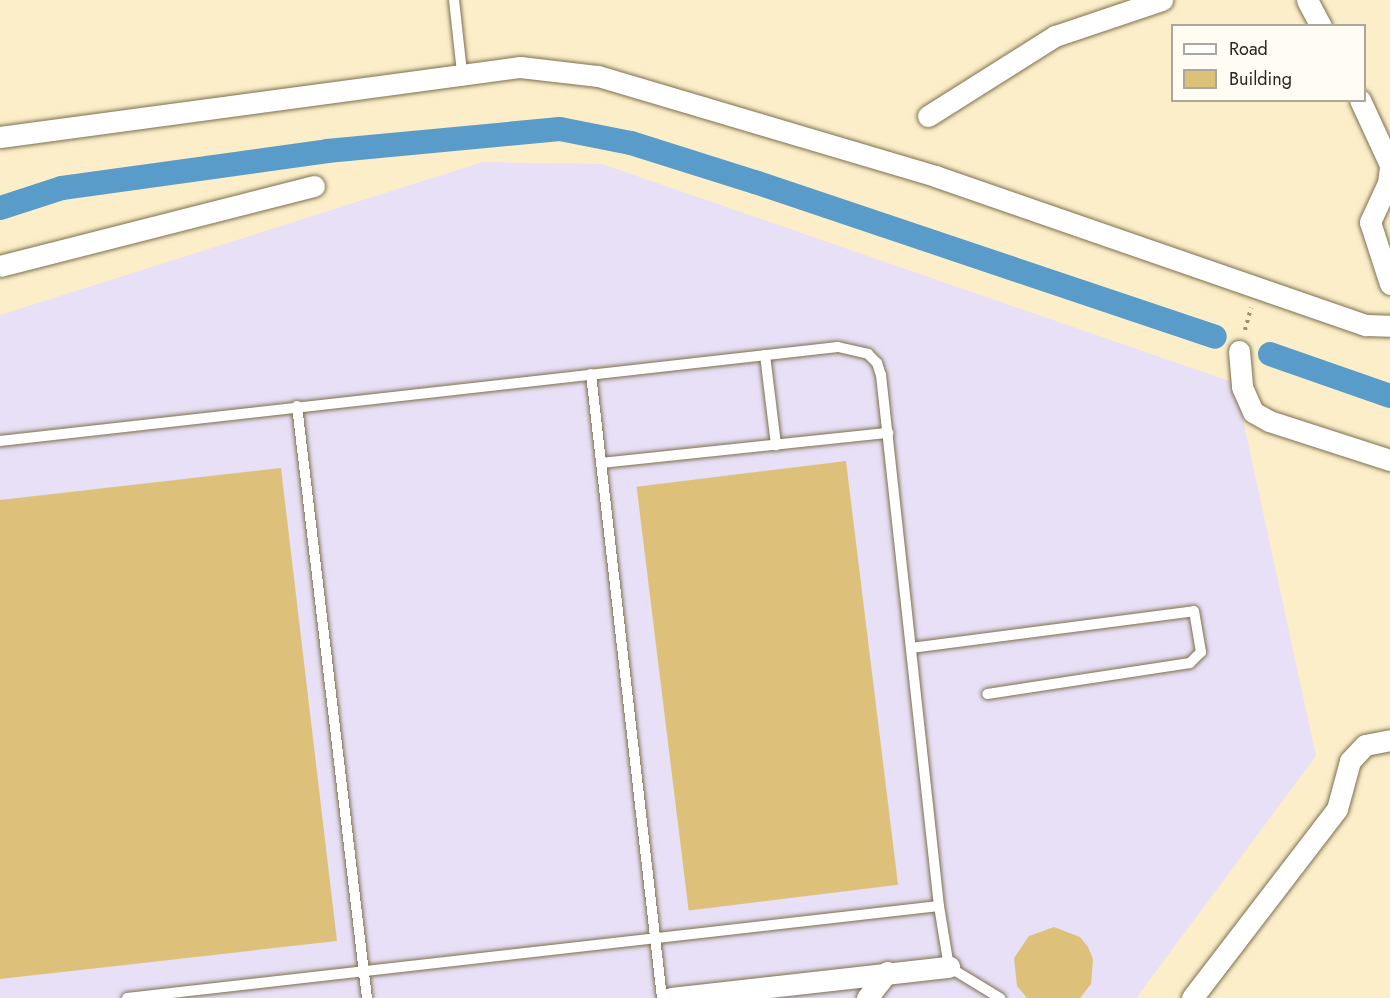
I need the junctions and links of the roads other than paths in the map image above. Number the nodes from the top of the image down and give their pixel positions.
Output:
1 (454, 0) edge
2 (1162, 0) edge
3 (1307, 0) edge
4 (1320, 24) edge
5 (462, 73) junction
6 (1361, 102) edge
7 (928, 116) dead end
8 (0, 137) edge
9 (1390, 166) edge
10 (314, 186) dead end
11 (0, 266) edge
12 (1390, 284) edge
13 (1390, 326) edge
14 (1239, 351) road end
15 (765, 355) junction
16 (591, 374) junction
17 (297, 406) junction
18 (888, 433) junction
19 (0, 441) edge
20 (776, 445) junction
21 (1390, 460) edge
22 (601, 463) junction
23 (911, 648) junction
24 (987, 694) dead end
25 (1390, 740) edge
26 (939, 906) junction
27 (655, 938) junction
28 (949, 967) junction
29 (364, 971) junction
30 (887, 972) junction
31 (127, 998) edge
32 (367, 998) edge
33 (662, 998) edge
34 (671, 998) edge
35 (867, 998) edge
36 (1000, 998) edge
37 (1192, 998) edge

1 - 5 lane
2 - 7 street
3 - 4 street
5 - 8 street
5 - 13 street
6 - 9 street
9 - 12 street
10 - 11 street
14 - 21 street
15 - 16 lane
15 - 18 lane
15 - 20 lane
16 - 17 lane
16 - 22 lane
17 - 19 lane
17 - 29 lane
18 - 20 lane
18 - 23 lane
20 - 22 lane
22 - 27 lane
23 - 24 lane
23 - 26 lane
25 - 37 street
26 - 27 lane
26 - 28 lane
27 - 29 lane
27 - 33 lane
28 - 30 street
28 - 36 lane
29 - 31 lane
29 - 32 lane
30 - 34 street
30 - 35 street

